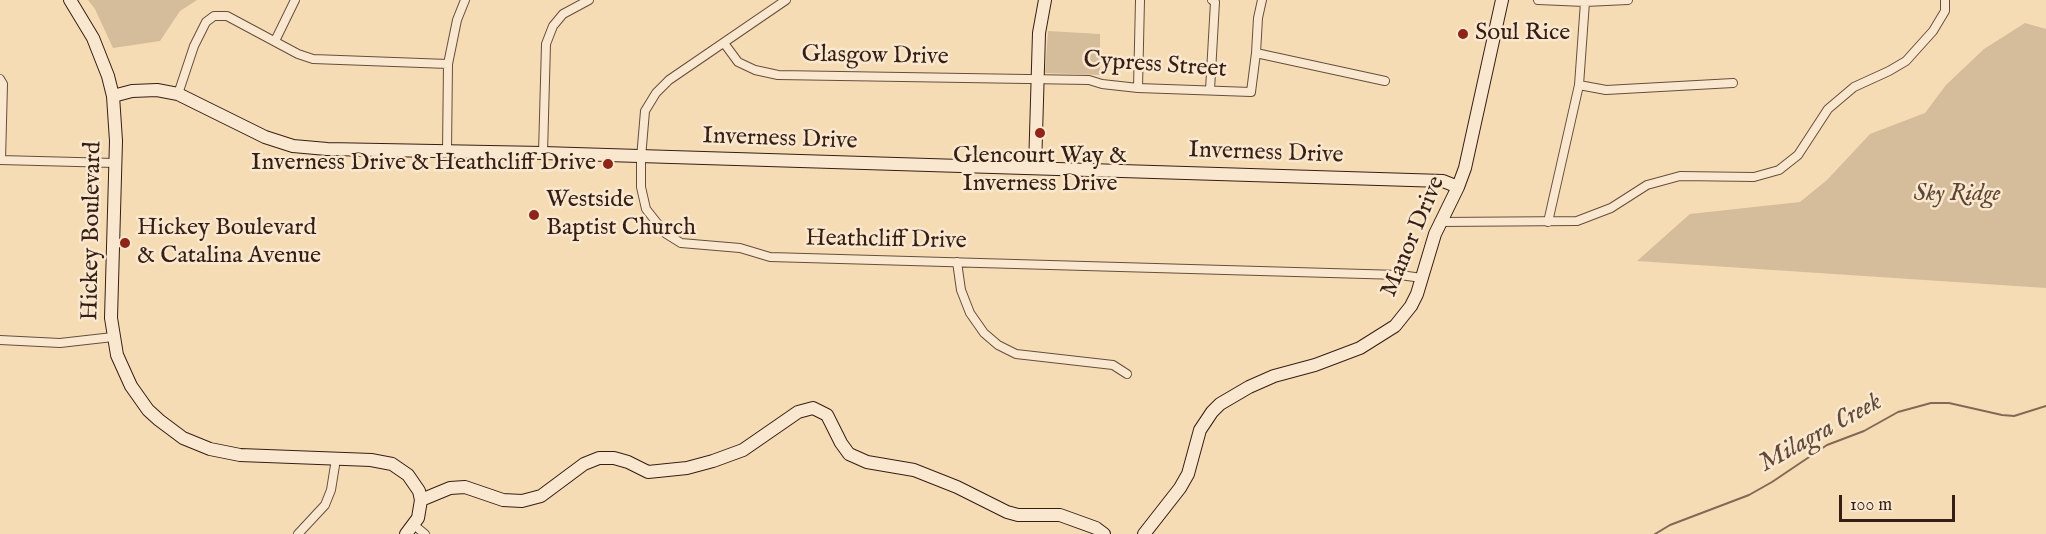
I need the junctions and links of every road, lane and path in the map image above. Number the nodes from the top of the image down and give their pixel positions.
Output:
1 (70, 0) edge
2 (295, 0) edge
3 (465, 0) edge
4 (589, 0) edge
5 (786, 0) edge
6 (1045, 0) edge
7 (1140, 0) edge
8 (1212, 0) edge
9 (1262, 0) edge
10 (1502, 0) edge
11 (1538, 0) edge
12 (1628, 0) edge
13 (1945, 0) edge
14 (1585, 2) junction
15 (275, 41) junction
16 (723, 43) junction
17 (1256, 53) junction
18 (448, 64) junction
19 (0, 79) edge
20 (1036, 79) junction
21 (1385, 81) dead end
22 (1733, 83) dead end
23 (1579, 85) junction
24 (1138, 88) junction
25 (1210, 90) junction
26 (178, 94) junction
27 (112, 96) junction
28 (447, 151) junction
29 (543, 153) junction
30 (641, 158) junction
31 (1, 160) edge
32 (115, 163) junction
33 (1035, 168) junction
34 (1458, 188) junction
35 (1439, 222) junction
36 (1548, 222) junction
37 (957, 262) junction
38 (1422, 278) junction
39 (113, 337) junction
40 (0, 340) edge
41 (1127, 374) dead end
42 (336, 459) junction
43 (421, 500) junction
44 (1083, 529) edge
45 (410, 530) edge
46 (298, 534) edge
47 (425, 534) edge
48 (1104, 534) edge
49 (1144, 534) edge

1 - 27 street, Hickey Boulevard
2 - 15 street
3 - 18 street
4 - 29 street
5 - 16 street, Heathcliff Drive
6 - 20 street
7 - 24 street
8 - 25 street
9 - 17 street, Cypress Street
10 - 34 street, Manor Drive
11 - 14 street
12 - 14 street
13 - 36 street
14 - 23 street
15 - 18 street
15 - 26 street
16 - 20 street, Glasgow Drive
16 - 30 street, Heathcliff Drive
17 - 21 street
17 - 25 street, Cypress Street
18 - 28 street
19 - 31 street
20 - 24 street, Cypress Street
20 - 33 street
22 - 23 street
23 - 36 street
24 - 25 street, Cypress Street
26 - 27 street, Inverness Drive
26 - 28 street, Inverness Drive
27 - 32 street, Hickey Boulevard
28 - 29 street, Inverness Drive
29 - 30 street, Inverness Drive
30 - 33 street, Inverness Drive
30 - 37 street, Heathcliff Drive
31 - 32 street
32 - 39 street, Hickey Boulevard
33 - 34 street, Inverness Drive
34 - 35 street, Manor Drive
35 - 36 street
35 - 38 street, Manor Drive
37 - 38 street, Heathcliff Drive
37 - 41 street
38 - 49 street, Manor Drive
39 - 40 street
39 - 42 street, Hickey Boulevard
42 - 43 street, Hickey Boulevard
42 - 46 street
43 - 44 street
43 - 45 street
44 - 48 street
45 - 47 street

